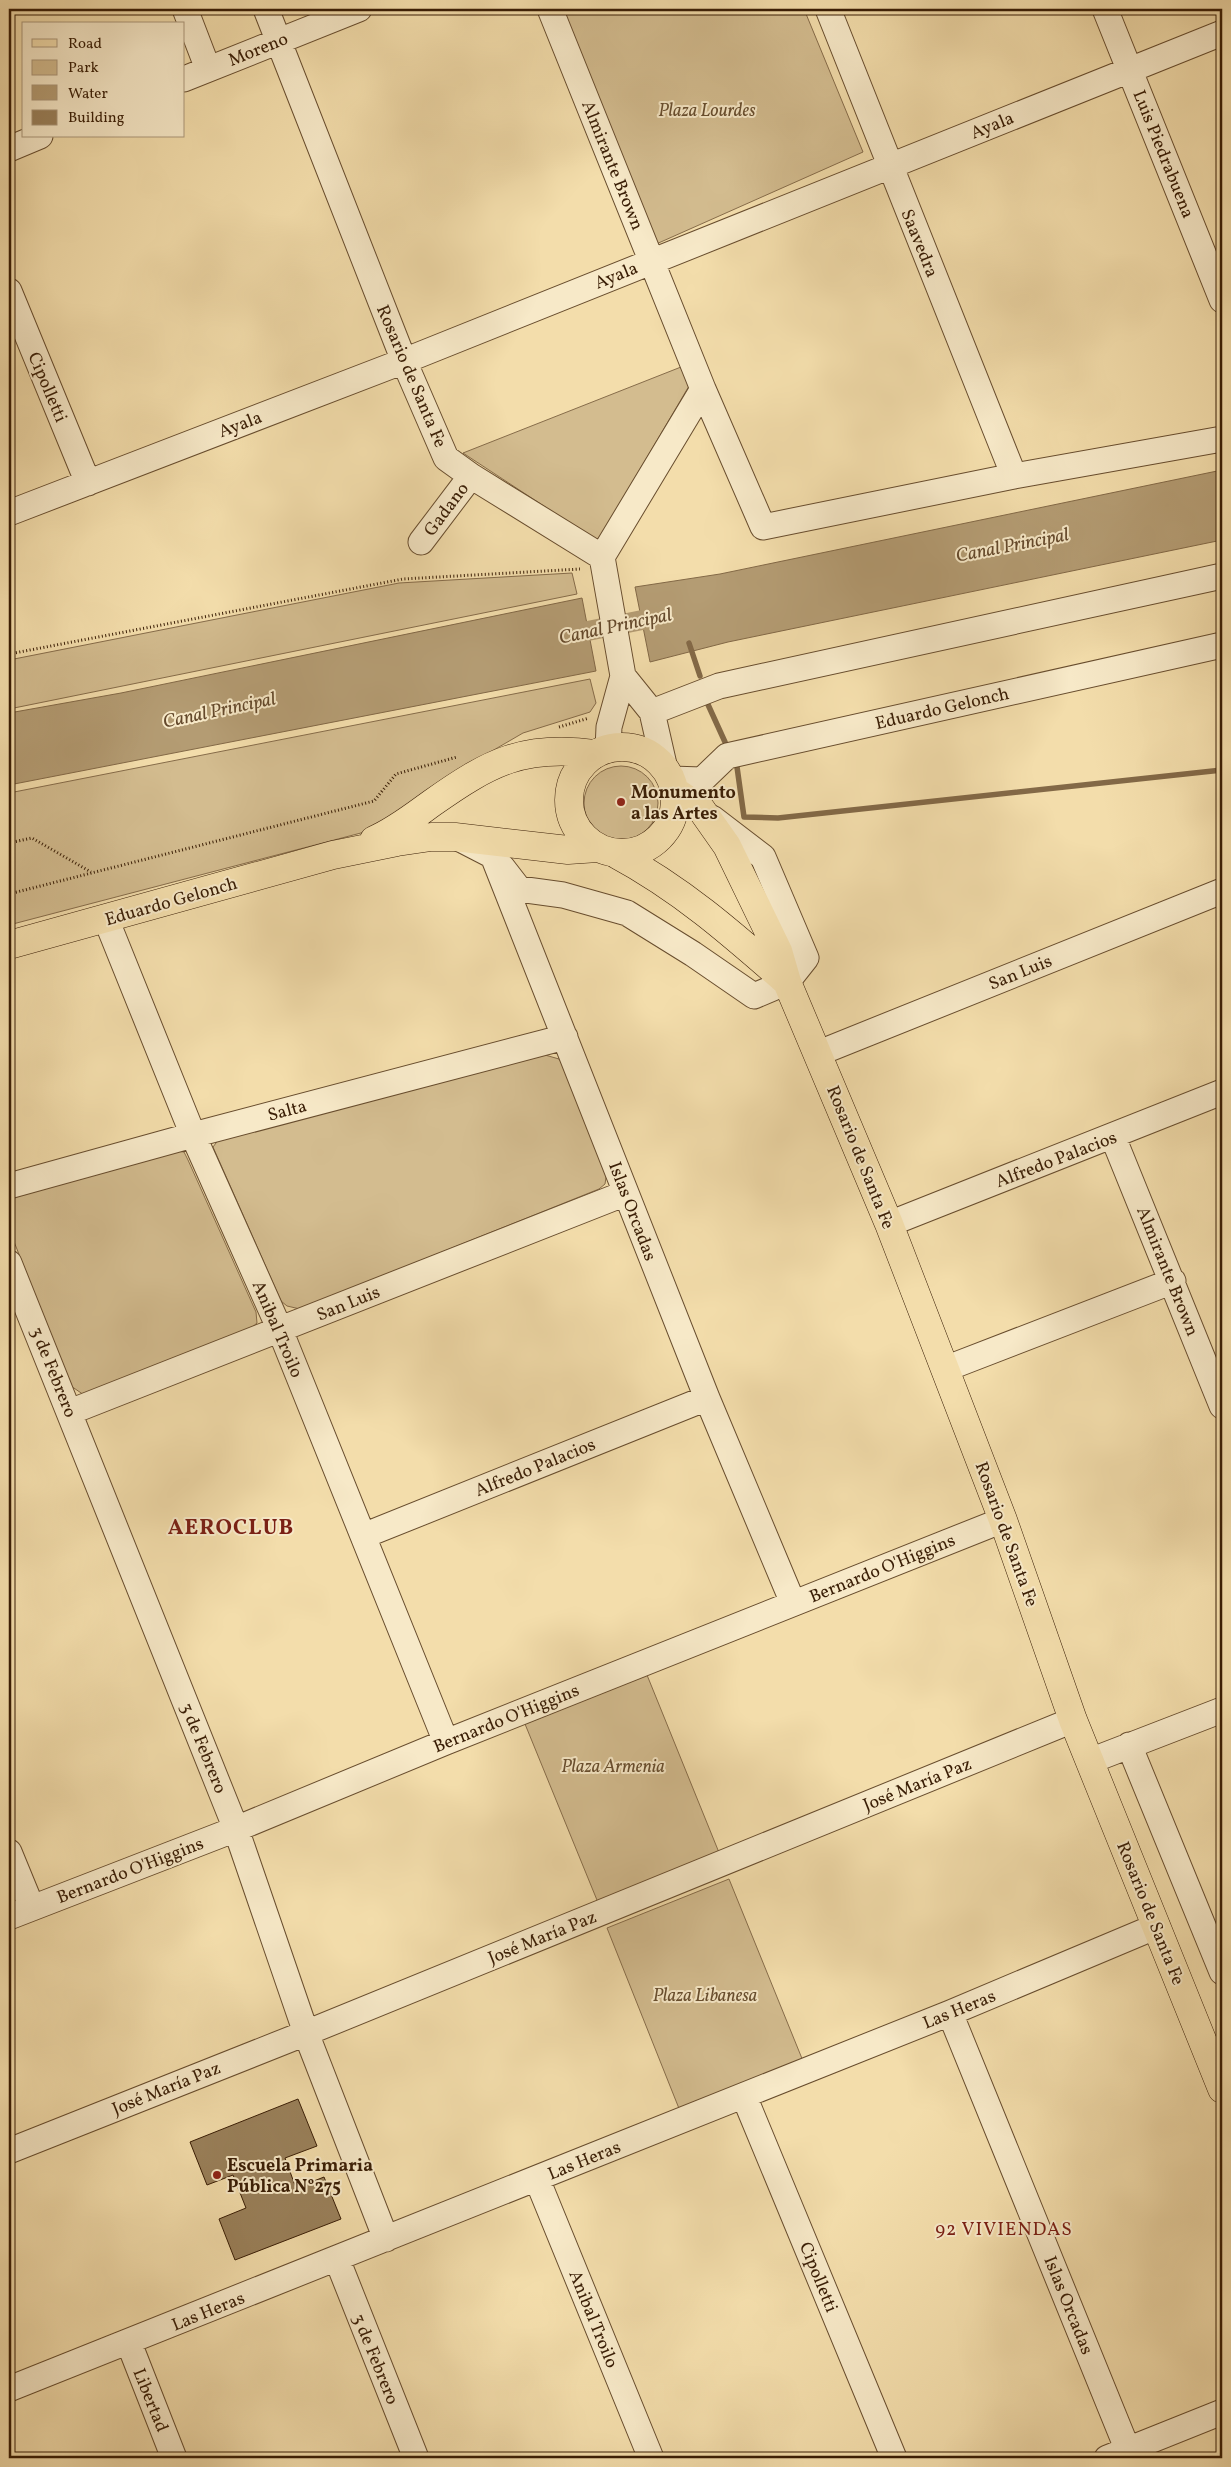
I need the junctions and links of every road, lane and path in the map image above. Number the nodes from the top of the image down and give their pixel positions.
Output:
1 (185, 9) edge
2 (266, 9) edge
3 (359, 9) edge
4 (550, 9) edge
5 (828, 9) edge
6 (1105, 9) edge
7 (1222, 33) edge
8 (278, 41) junction
9 (208, 69) junction
10 (1130, 70) junction
11 (185, 79) edge
12 (35, 138) edge
13 (9, 149) edge
14 (890, 166) junction
15 (652, 261) junction
16 (9, 292) edge
17 (1222, 300) edge
18 (404, 361) junction
19 (703, 389) junction
20 (1222, 439) edge
21 (471, 476) junction
22 (1014, 476) junction
23 (88, 483) junction
24 (9, 513) edge
25 (421, 542) dead end
26 (603, 562) junction
27 (1222, 576) edge
28 (1222, 645) edge
29 (9, 654) edge
30 (623, 676) junction
31 (652, 712) junction
32 (594, 717) dead end
33 (552, 730) dead end
34 (602, 752) junction
35 (459, 756) dead end
36 (670, 780) junction
37 (455, 837) junction
38 (9, 843) edge
39 (606, 850) junction
40 (332, 855) junction
41 (493, 856) junction
42 (91, 872) junction
43 (1222, 891) edge
44 (9, 894) edge
45 (106, 919) junction
46 (9, 945) edge
47 (787, 982) junction
48 (565, 1038) junction
49 (819, 1053) junction
50 (1222, 1092) edge
51 (193, 1135) junction
52 (1113, 1137) junction
53 (9, 1186) edge
54 (626, 1193) junction
55 (889, 1224) junction
56 (9, 1263) edge
57 (1173, 1281) junction
58 (280, 1330) junction
59 (945, 1369) junction
60 (707, 1398) junction
61 (1222, 1406) edge
62 (70, 1412) junction
63 (1003, 1520) junction
64 (363, 1536) junction
65 (793, 1603) junction
66 (1222, 1710) edge
67 (1073, 1720) junction
68 (446, 1742) junction
69 (1129, 1745) junction
70 (1090, 1761) junction
71 (236, 1829) junction
72 (9, 1852) edge
73 (32, 1908) junction
74 (9, 1917) edge
75 (1157, 1926) junction
76 (1222, 1972) edge
77 (950, 2013) junction
78 (306, 2033) junction
79 (1222, 2089) edge
80 (744, 2096) junction
81 (9, 2151) edge
82 (537, 2179) junction
83 (386, 2239) junction
84 (337, 2259) junction
85 (129, 2343) junction
86 (9, 2389) edge
87 (1222, 2412) edge
88 (1122, 2455) edge
89 (174, 2458) edge
90 (416, 2458) edge
91 (651, 2458) edge
92 (894, 2458) edge

1 - 9 street
2 - 8 street, Rosario de Santa Fe
3 - 8 street, Moreno
4 - 15 street, Almirante Brown
5 - 14 street, Saavedra
6 - 10 street, Luis Piedrabuena
7 - 10 street, Ayala
8 - 9 street, Moreno
8 - 18 street, Rosario de Santa Fe
9 - 11 street, Moreno
10 - 14 street, Ayala
10 - 17 street, Luis Piedrabuena
12 - 13 street
14 - 15 street, Ayala
14 - 22 street, Saavedra
15 - 18 street, Ayala
15 - 19 street, Almirante Brown
16 - 23 street, Cipolletti
18 - 21 street, Rosario de Santa Fe
18 - 23 street, Ayala
19 - 22 street, Almirante Brown
19 - 26 street
20 - 22 street
21 - 25 street, Gadano
21 - 26 street, Rosario de Santa Fe
23 - 24 street, Ayala
26 - 29 path
26 - 30 street
27 - 31 street
28 - 36 street, Eduardo Gelonch
30 - 31 street
30 - 34 street
31 - 36 street
32 - 33 path
34 - 36 main road, Eduardo Gelonch
34 - 39 main road
34 - 40 main road, Eduardo Gelonch
35 - 42 path
36 - 39 main road, Eduardo Gelonch
36 - 47 main road, Rosario de Santa Fe
37 - 39 main road, Eduardo Gelonch
37 - 40 main road, Eduardo Gelonch
37 - 41 street
38 - 42 path
39 - 47 main road, Rosario de Santa Fe
40 - 45 main road, Eduardo Gelonch
41 - 47 street
41 - 48 street, Islas Orcadas
42 - 44 path
43 - 49 street, San Luis
45 - 46 main road, Eduardo Gelonch
45 - 51 street, Anibal Troilo
47 - 49 main road, Rosario de Santa Fe
48 - 51 street, Salta
48 - 54 street, Islas Orcadas
49 - 55 main road, Rosario de Santa Fe
50 - 52 street, Alfredo Palacios
51 - 53 street, Salta
51 - 58 street, Anibal Troilo
52 - 55 street, Alfredo Palacios
52 - 57 street, Almirante Brown
54 - 58 street, San Luis
54 - 60 street, Islas Orcadas
55 - 59 main road, Rosario de Santa Fe
56 - 62 street, 3 de Febrero
57 - 59 street
57 - 61 street, Almirante Brown
58 - 62 street, San Luis
58 - 64 street, Anibal Troilo
59 - 63 main road, Rosario de Santa Fe
60 - 64 street, Alfredo Palacios
60 - 65 street, Islas Orcadas
62 - 71 street, 3 de Febrero
63 - 65 street, Bernardo O'Higgins
63 - 67 main road, Rosario de Santa Fe
64 - 68 street, Anibal Troilo
65 - 68 street, Bernardo O'Higgins
66 - 69 street
67 - 70 main road, Rosario de Santa Fe
67 - 78 street, José María Paz
68 - 71 street, Bernardo O'Higgins
69 - 70 street
69 - 76 street
70 - 75 main road, Rosario de Santa Fe
71 - 73 street, Bernardo O'Higgins
71 - 78 street, 3 de Febrero
72 - 73 street
73 - 74 street, Bernardo O'Higgins
75 - 77 street, Las Heras
75 - 79 main road, Rosario de Santa Fe
77 - 80 street, Las Heras
77 - 88 street, Islas Orcadas
78 - 81 street, José María Paz
78 - 83 street, 3 de Febrero
80 - 82 street, Las Heras
80 - 92 street, Cipolletti
82 - 83 street, Las Heras
82 - 91 street, Anibal Troilo
83 - 84 street, Las Heras
84 - 85 street, Las Heras
84 - 90 street, 3 de Febrero
85 - 86 street, Las Heras
85 - 89 street, Libertad
87 - 88 street

